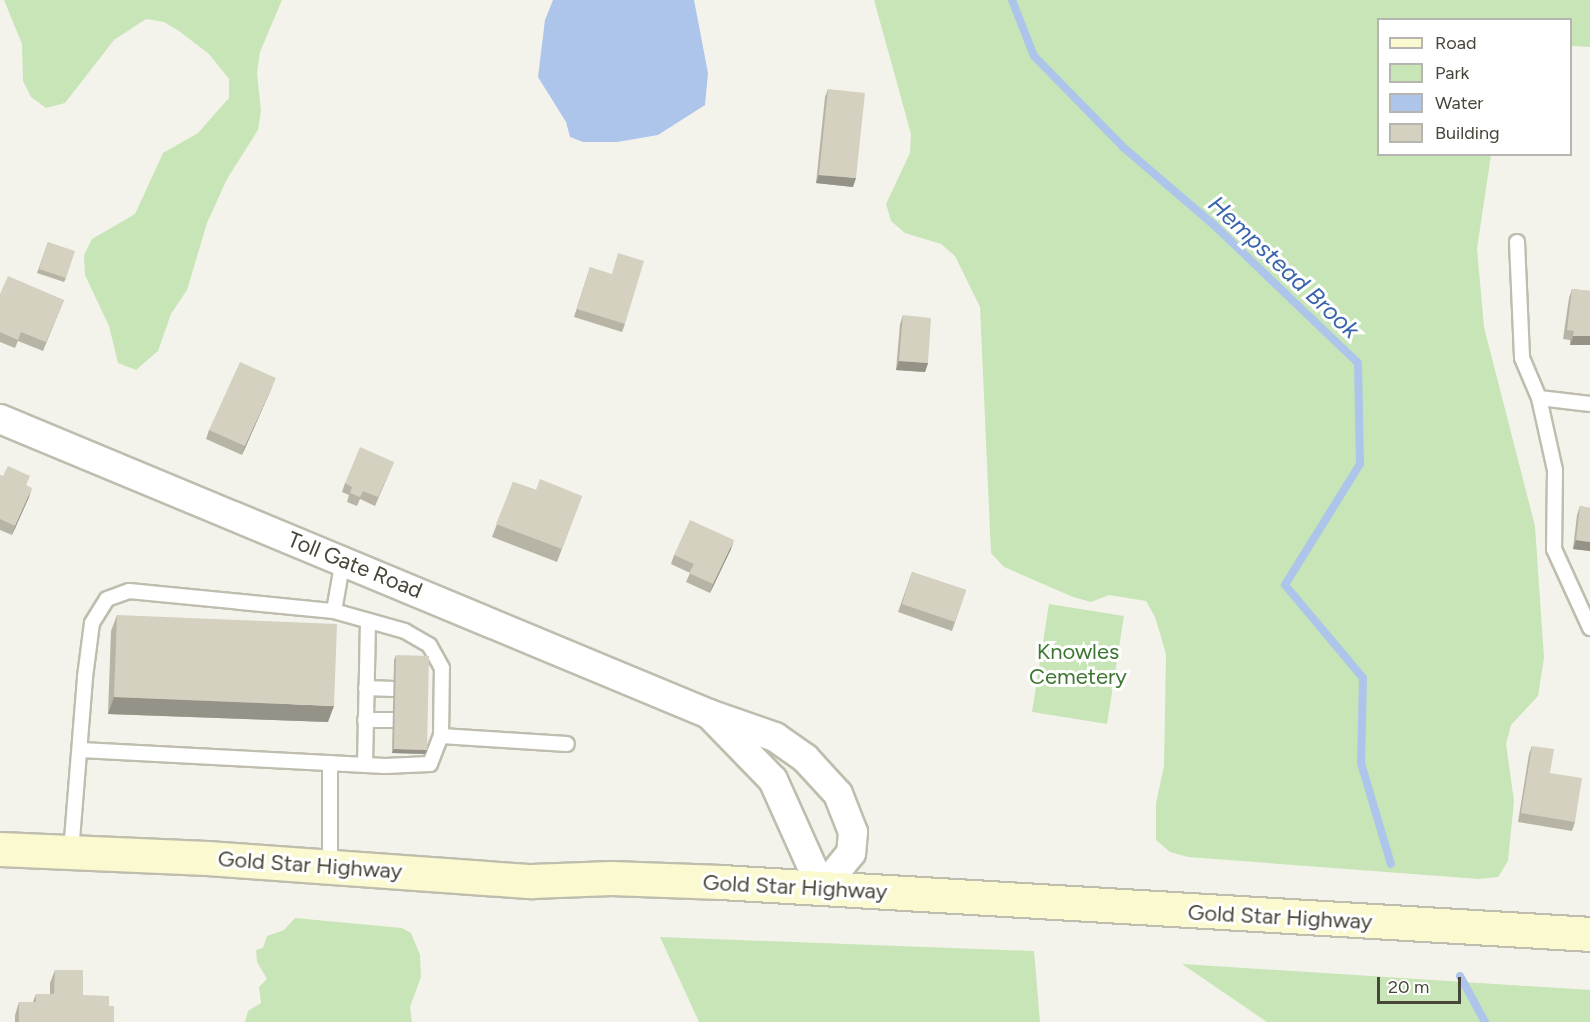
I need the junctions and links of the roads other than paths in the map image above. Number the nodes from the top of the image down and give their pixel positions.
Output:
1 (1517, 242) dead end
2 (1539, 398) junction
3 (1590, 404) edge
4 (0, 419) edge
5 (344, 560) junction
6 (334, 611) junction
7 (368, 621) junction
8 (1590, 628) edge
9 (366, 688) junction
10 (394, 689) edge
11 (427, 690) edge
12 (442, 690) junction
13 (709, 714) junction
14 (365, 720) junction
15 (393, 720) edge
16 (426, 720) edge
17 (441, 721) junction
18 (441, 736) junction
19 (567, 744) dead end
20 (81, 750) junction
21 (330, 763) junction
22 (365, 765) junction
23 (0, 849) edge
24 (71, 854) junction
25 (330, 867) junction
26 (822, 889) junction
27 (1590, 934) edge

1 - 2 lane
2 - 3 lane
2 - 8 lane
4 - 5 street, Toll Gate Road
5 - 6 lane
5 - 13 street, Toll Gate Road
6 - 7 lane
6 - 20 lane
7 - 9 lane
7 - 12 lane
9 - 10 lane
9 - 14 lane
11 - 12 lane
12 - 17 lane
13 - 26 street, Toll Gate Road
13 - 26 street, Toll Gate Road
14 - 15 lane
14 - 22 lane
16 - 17 lane
17 - 18 lane
18 - 19 lane
18 - 22 lane
20 - 21 lane
20 - 24 lane
21 - 22 lane
21 - 25 lane
23 - 24 main road, Gold Star Highway
24 - 25 main road, Gold Star Highway
25 - 26 main road, Gold Star Highway
26 - 27 main road, Gold Star Highway

